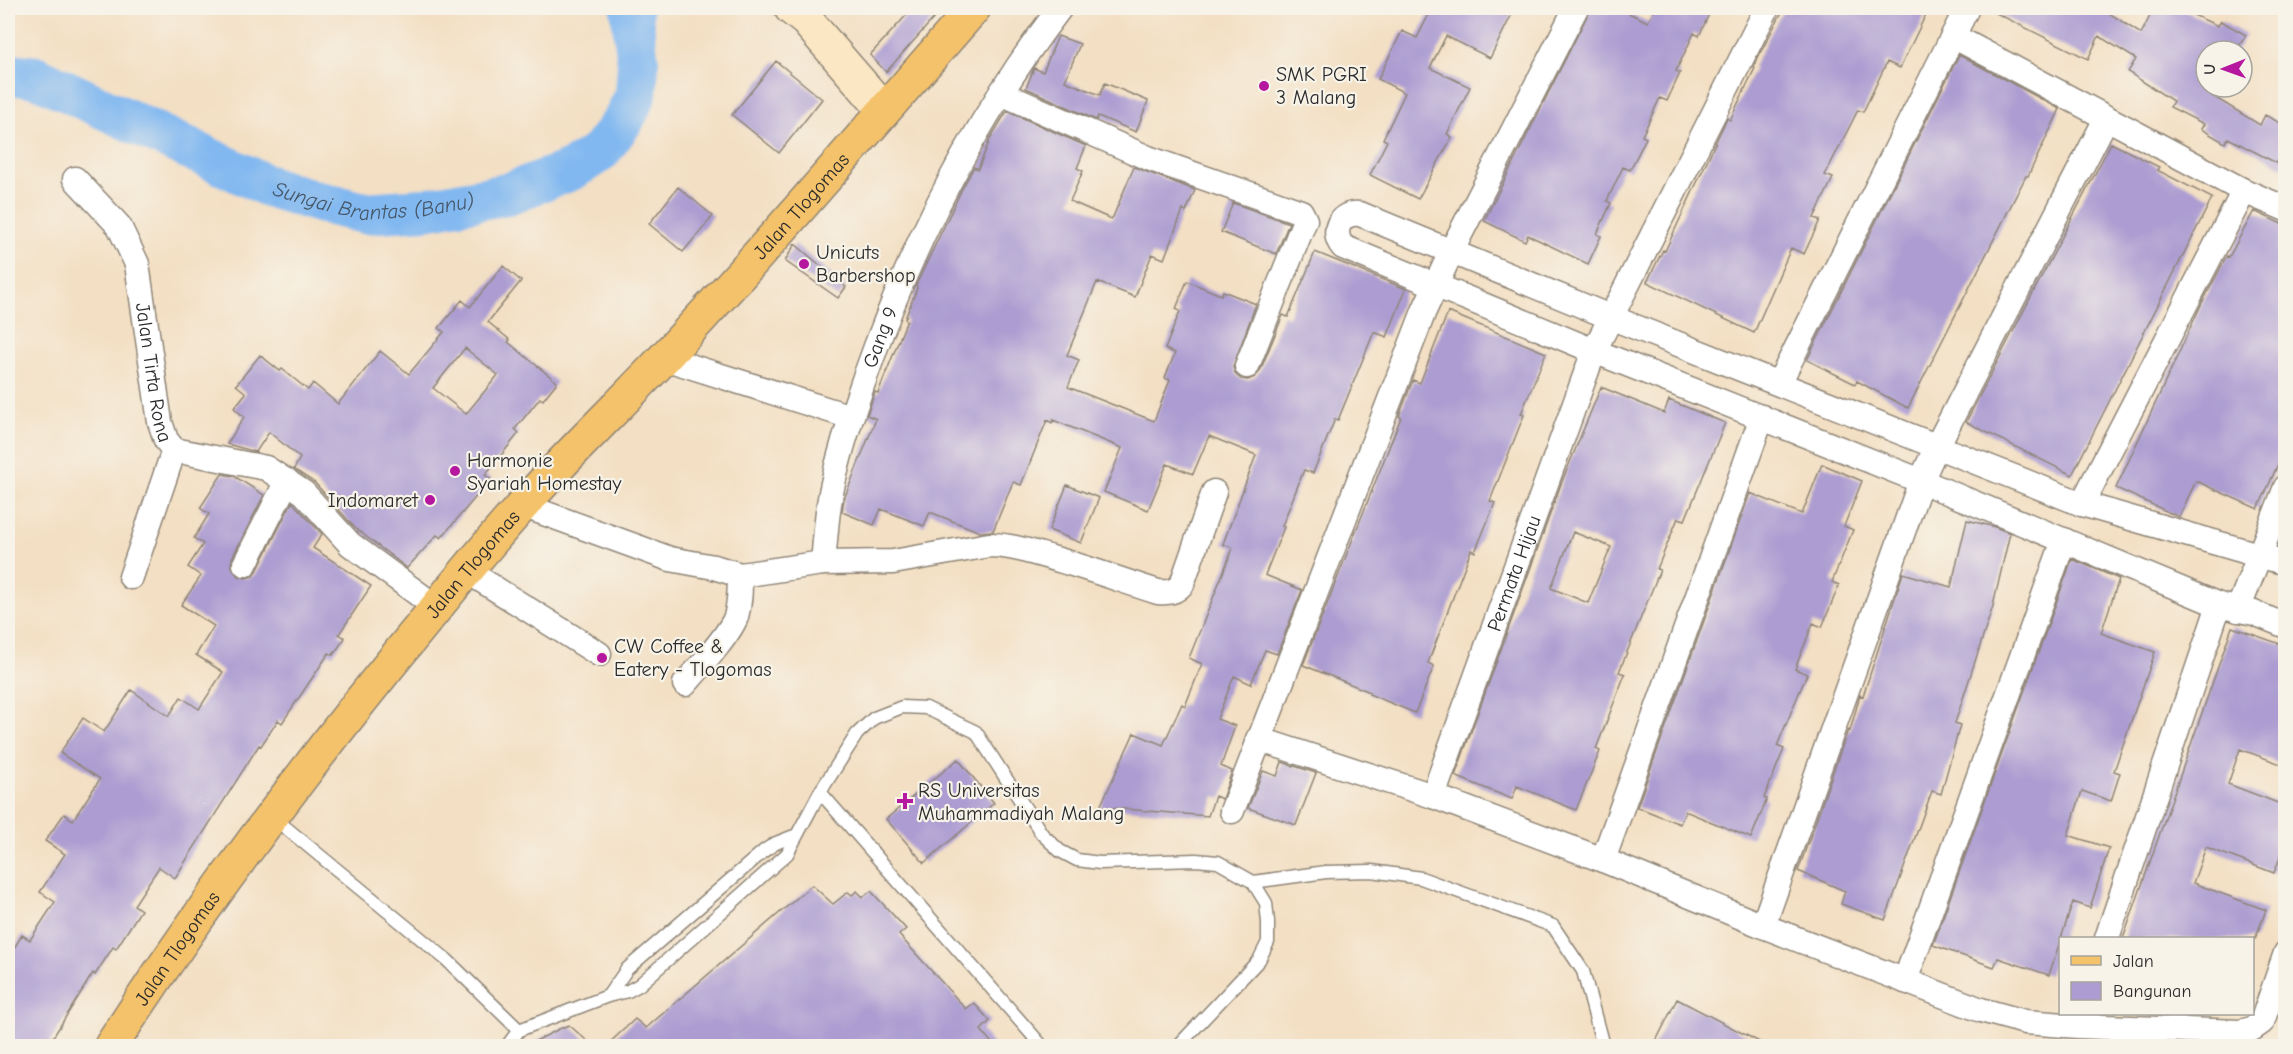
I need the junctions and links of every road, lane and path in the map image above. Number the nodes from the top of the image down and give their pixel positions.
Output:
1 (791, 8) edge
2 (974, 8) edge
3 (1060, 8) edge
4 (1576, 8) edge
5 (1767, 8) edge
6 (1967, 8) edge
7 (1953, 36) junction
8 (1001, 93) junction
9 (884, 110) junction
10 (2106, 119) junction
11 (75, 178) dead end
12 (2244, 191) junction
13 (2286, 208) edge
14 (1452, 250) junction
15 (1437, 284) junction
16 (1610, 317) junction
17 (1594, 351) junction
18 (664, 358) junction
19 (1247, 366) dead end
20 (1779, 383) junction
21 (851, 417) junction
22 (1762, 417) junction
23 (1936, 448) junction
24 (174, 450) junction
25 (287, 481) junction
26 (1921, 481) junction
27 (2286, 487) edge
28 (1214, 492) dead end
29 (2082, 504) junction
30 (522, 505) junction
31 (2064, 540) junction
32 (2259, 555) junction
33 (823, 563) junction
34 (2286, 563) edge
35 (245, 564) dead end
36 (467, 571) junction
37 (740, 575) junction
38 (131, 577) dead end
39 (436, 607) junction
40 (2228, 608) junction
41 (2286, 626) edge
42 (599, 654) dead end
43 (686, 684) dead end
44 (1258, 740) junction
45 (820, 792) junction
46 (1433, 796) junction
47 (1232, 811) dead end
48 (271, 815) junction
49 (795, 837) junction
50 (1603, 860) junction
51 (1254, 882) junction
52 (1763, 926) junction
53 (2109, 937) edge
54 (2286, 953) edge
55 (1905, 981) junction
56 (608, 996) junction
57 (2080, 1020) edge
58 (519, 1030) junction
59 (111, 1047) edge
60 (507, 1047) edge
61 (1042, 1047) edge
62 (1178, 1047) edge
63 (1603, 1047) edge

1 - 9 main road
2 - 9 main road, Jalan Tlogomas
3 - 8 street, Gang 9
4 - 14 street
5 - 16 street, Permata Hijau
6 - 7 street
7 - 10 street
7 - 20 street
8 - 19 street
8 - 21 street, Gang 9
9 - 18 main road, Jalan Tlogomas
10 - 12 street
10 - 23 street
11 - 24 street, Jalan Tirta Rona
12 - 13 street
12 - 29 street
14 - 15 street
14 - 15 street
14 - 16 street
15 - 17 street
15 - 44 street
16 - 17 street, Permata Hijau
16 - 20 street
17 - 22 street
17 - 46 street, Permata Hijau
18 - 21 street
18 - 30 main road, Jalan Tlogomas
20 - 23 street
21 - 33 street, Gang 9
22 - 26 street
22 - 50 street
23 - 26 street
23 - 29 street
24 - 25 street, Jalan Tirta Rona
24 - 38 street
25 - 35 street
25 - 39 street, Jalan Tirta Rona
26 - 31 street
26 - 52 street
27 - 32 street
28 - 33 street
29 - 32 street
30 - 36 main road, Jalan Tlogomas
30 - 37 street
31 - 40 street
31 - 55 street
32 - 34 street
32 - 40 street
33 - 37 street
36 - 39 main road, Jalan Tlogomas
36 - 42 street
37 - 43 street
39 - 48 main road, Jalan Tlogomas
40 - 41 street
40 - 53 street
44 - 46 street
44 - 47 street
45 - 49 lane
45 - 51 lane
45 - 61 lane
46 - 50 street
48 - 58 lane
48 - 59 main road, Jalan Tlogomas
49 - 56 lane
49 - 56 lane
50 - 52 street
51 - 62 lane
51 - 63 lane
52 - 55 street
54 - 57 street
55 - 57 street
56 - 58 lane
58 - 60 lane

